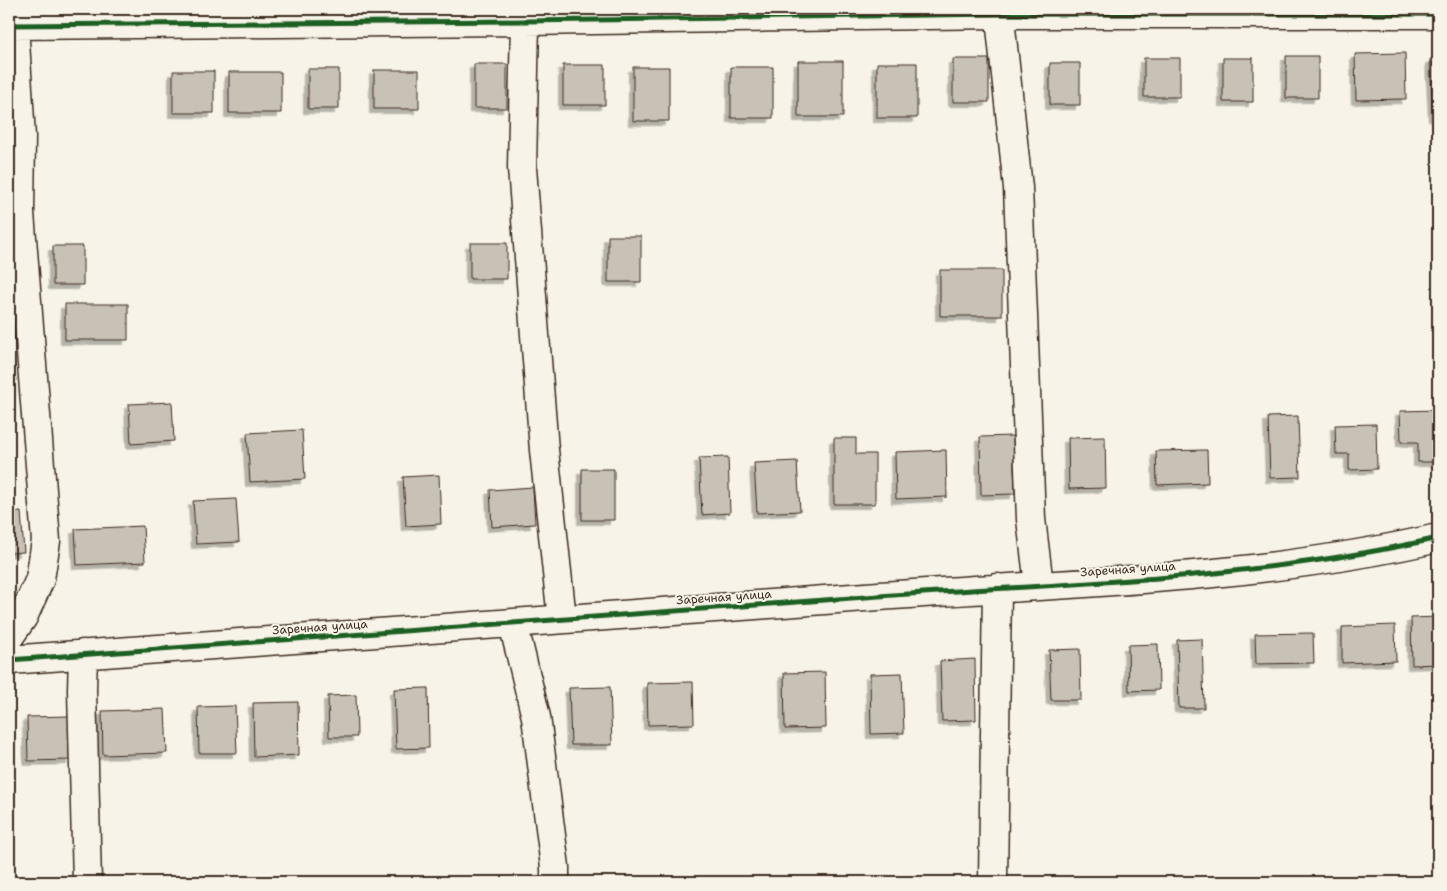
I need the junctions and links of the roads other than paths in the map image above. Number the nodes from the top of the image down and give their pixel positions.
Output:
1 (999, 11) edge
2 (1438, 14) edge
3 (527, 15) edge
4 (86, 16) edge
5 (11, 25) edge
6 (1438, 538) edge
7 (1039, 585) junction
8 (997, 588) junction
9 (562, 619) junction
10 (513, 623) junction
11 (9, 637) edge
12 (83, 654) junction
13 (9, 660) edge
14 (87, 882) edge
15 (555, 882) edge
16 (994, 882) edge

1 - 2 street
1 - 3 street
1 - 7 street
3 - 4 street
3 - 9 street
4 - 5 street
5 - 11 street
6 - 7 street, Заречная улица
7 - 8 street, Заречная улица
8 - 9 street, Заречная улица
8 - 16 street
9 - 10 street, Заречная улица
10 - 12 street, Заречная улица
10 - 15 street
12 - 13 street, Заречная улица
12 - 14 street

